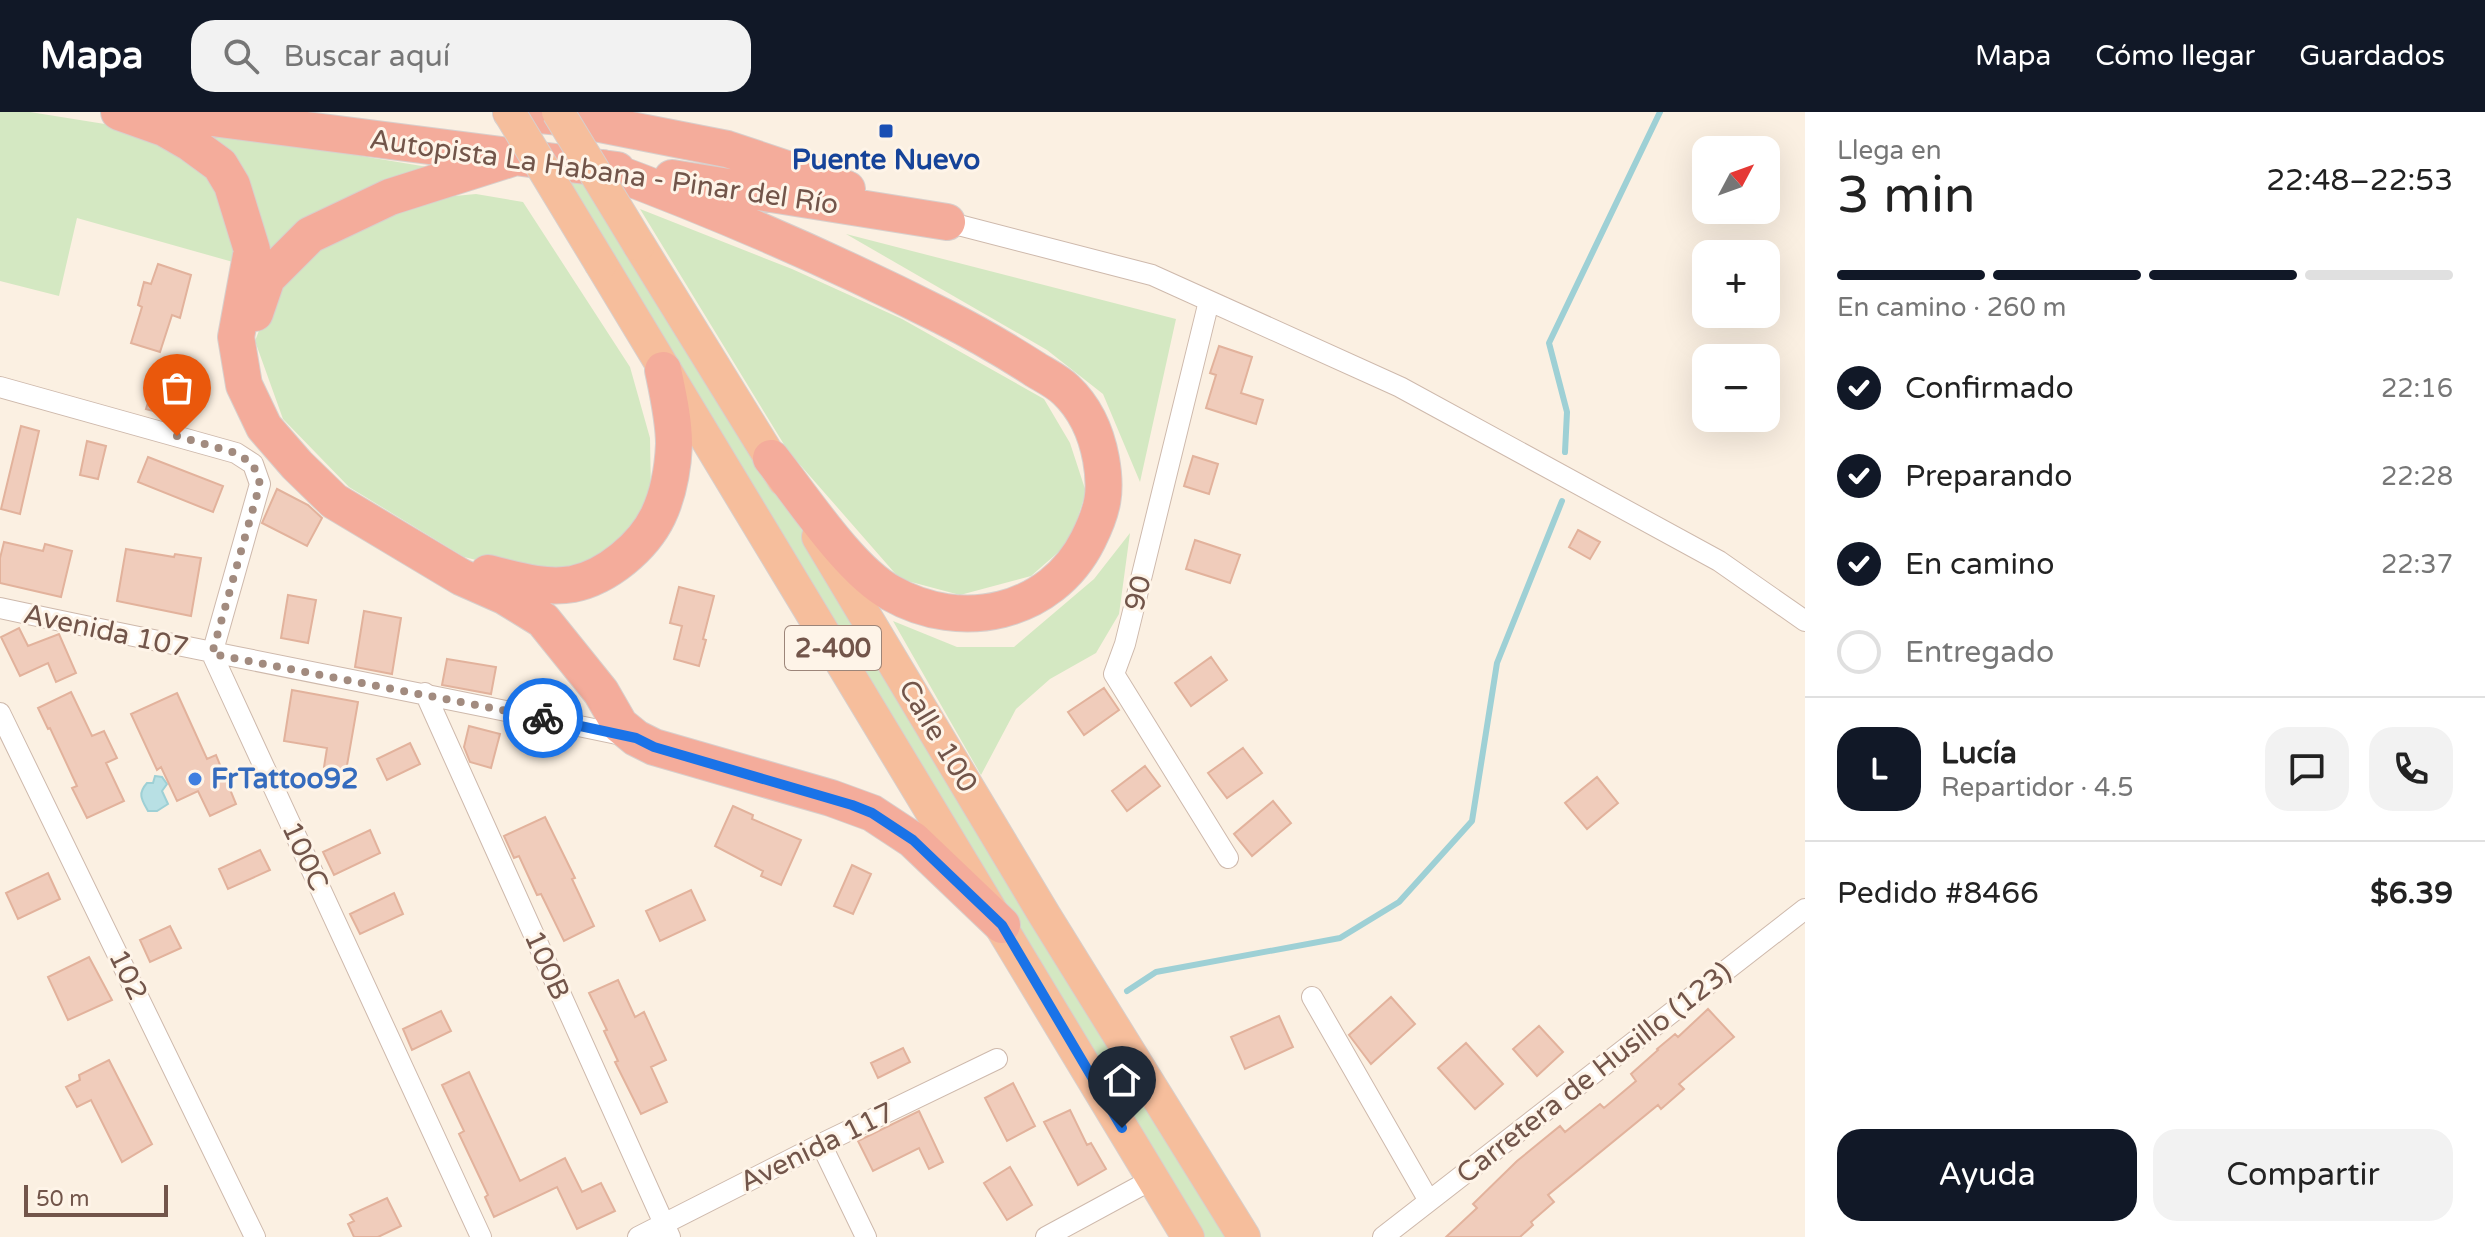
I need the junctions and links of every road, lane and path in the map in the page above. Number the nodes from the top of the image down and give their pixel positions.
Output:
1 (119, 112) edge
2 (166, 112) edge
3 (510, 112) edge
4 (651, 112) edge
5 (575, 114) edge
6 (727, 149) junction
7 (519, 156) junction
8 (603, 168) junction
9 (947, 222) junction
10 (1209, 301) junction
11 (663, 370) junction
12 (0, 387) edge
13 (771, 458) junction
14 (0, 608) edge
15 (1805, 621) edge
16 (212, 654) junction
17 (425, 693) junction
18 (0, 713) edge
19 (636, 738) junction
20 (1228, 858) dead end
21 (1805, 909) edge
22 (1002, 925) junction
23 (1312, 997) dead end
24 (997, 1059) dead end
25 (821, 1144) junction
26 (1153, 1179) junction
27 (1429, 1201) junction
28 (667, 1230) edge
29 (255, 1237) edge
30 (481, 1237) edge
31 (638, 1237) edge
32 (866, 1237) edge
33 (1046, 1237) edge
34 (1188, 1237) edge
35 (1244, 1237) edge
36 (1383, 1237) edge

1 - 19 highway
2 - 7 highway, Autopista La Habana - Pinar del Río
3 - 5 highway, Autopista La Habana - Pinar del Río
3 - 11 highway, Calle 100 / 2-400, bridge
4 - 6 highway
5 - 6 highway, Autopista La Habana - Pinar del Río
5 - 13 highway, Calle 100 / 2-400, bridge
6 - 9 highway, Autopista La Habana - Pinar del Río
7 - 8 highway, Autopista La Habana - Pinar del Río
7 - 11 highway
8 - 9 highway, Autopista La Habana - Pinar del Río
8 - 13 highway
9 - 10 street, Autopista La Habana - Pinar del Río
10 - 15 street, Autopista La Habana - Pinar del Río
10 - 20 street, 90
11 - 22 highway, Calle 100 / 2-400
12 - 16 street
13 - 35 highway, Calle 100 / 2-400
14 - 16 street, Avenida 107
16 - 17 street, Avenida 107
16 - 30 street, 100C
17 - 19 street, Avenida 107
17 - 28 street, 100B
18 - 29 street, 102
19 - 22 highway
21 - 27 street, Carretera de Husillo (123)
22 - 26 highway, Calle 100 / 2-400
23 - 27 street
24 - 25 street, Avenida 117
25 - 28 street, Avenida 117
25 - 32 street
26 - 33 street
26 - 34 highway, Calle 100 / 2-400
27 - 36 street, Carretera de Husillo (123)
28 - 31 street, Avenida 117

